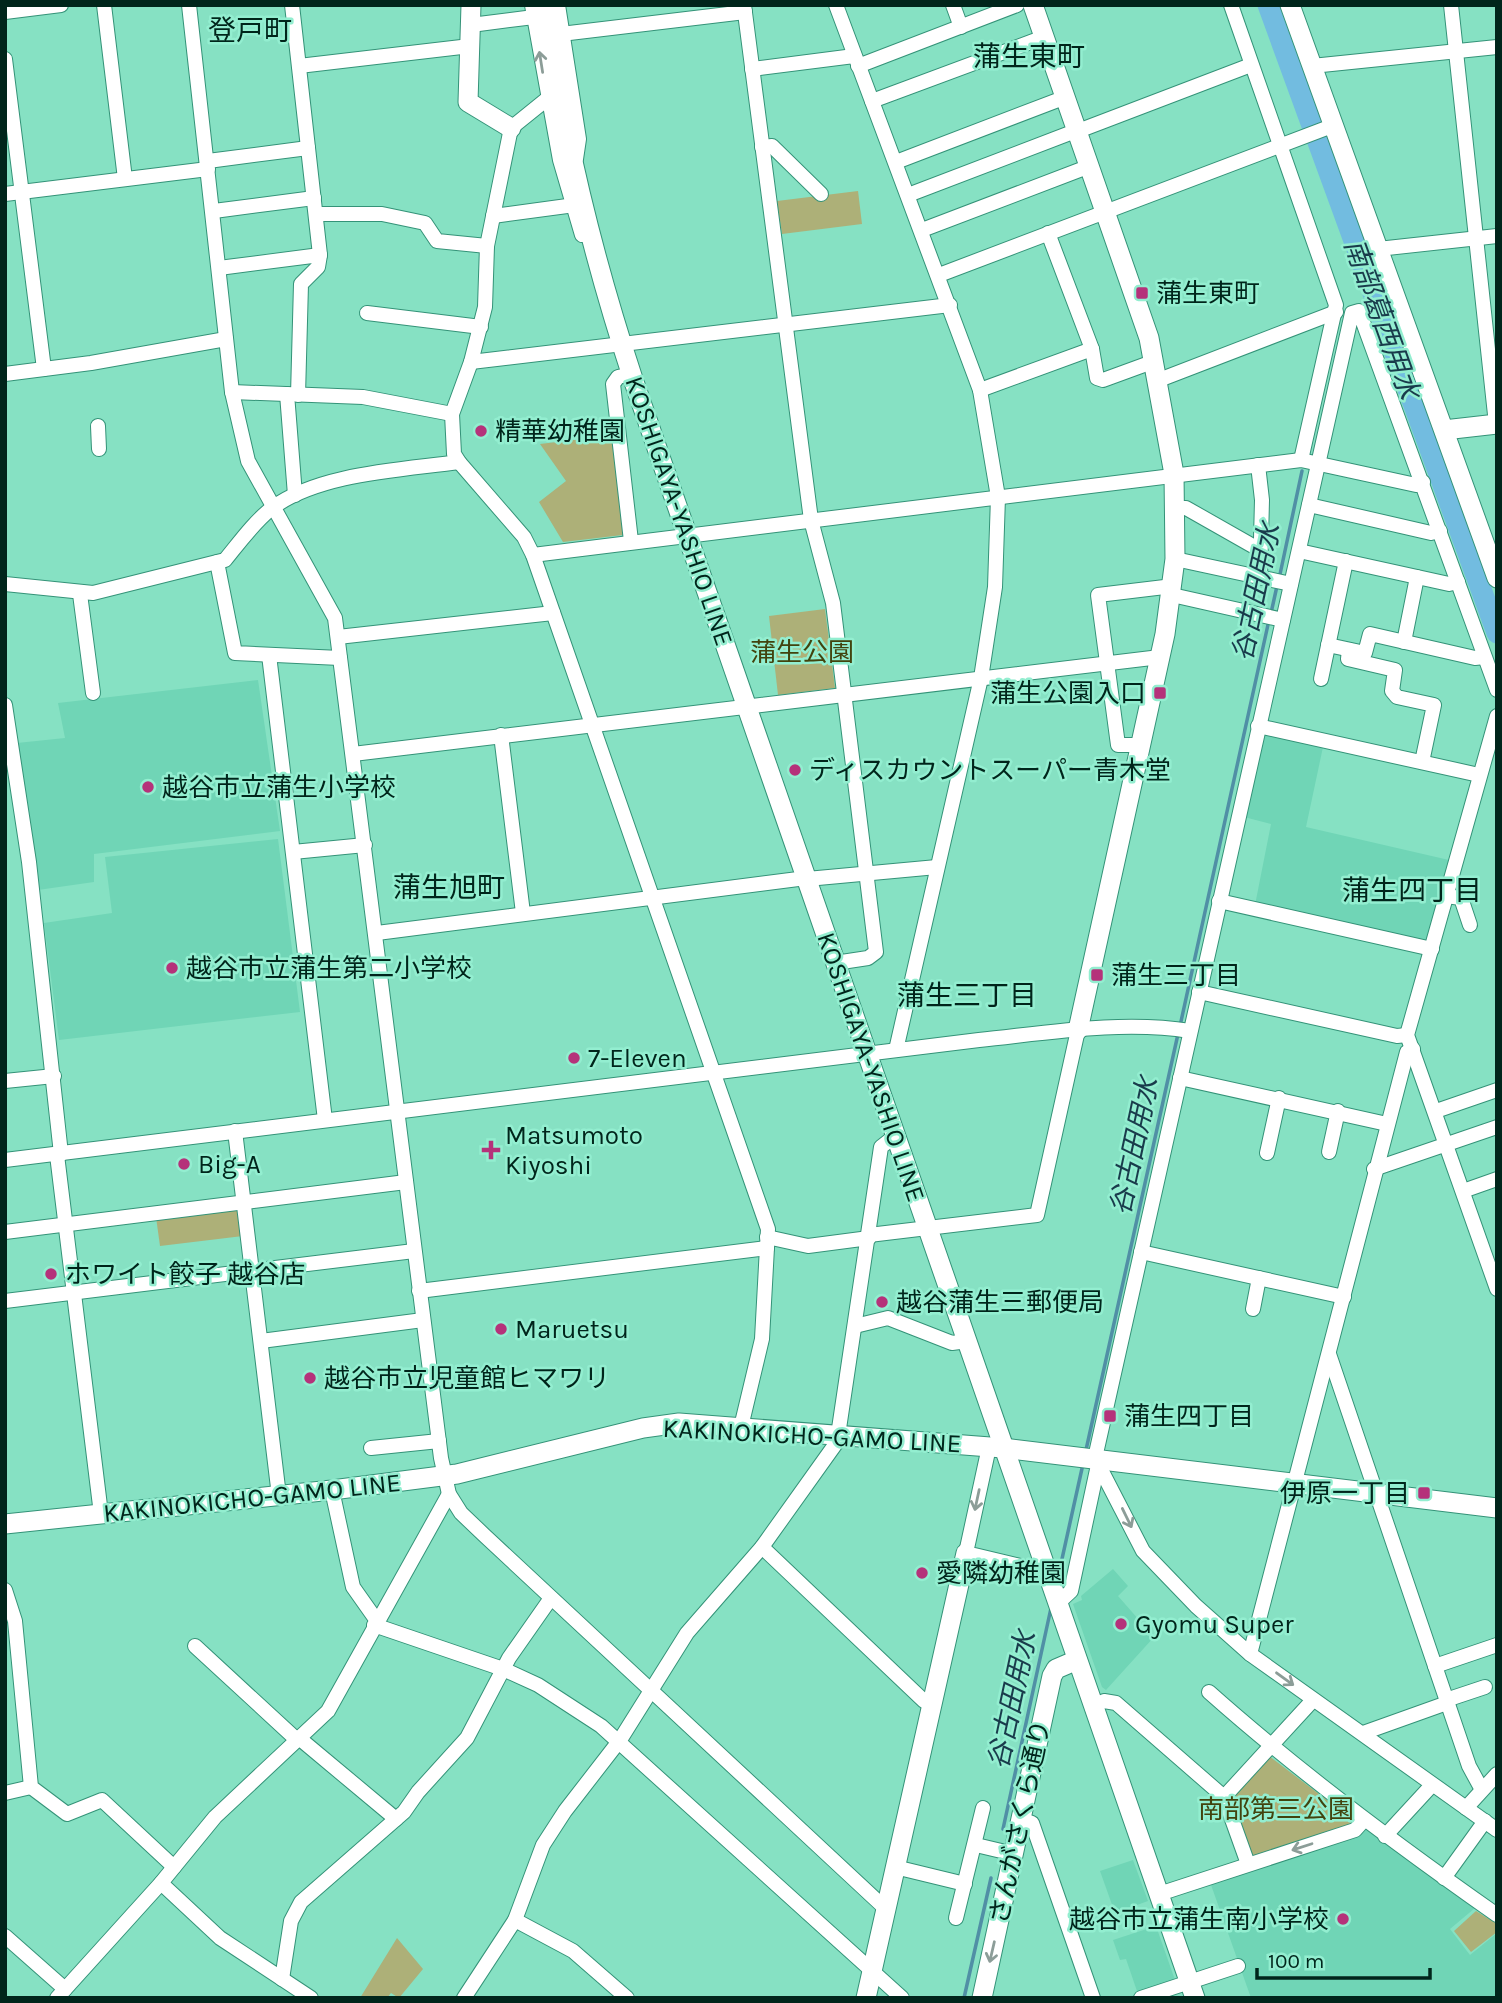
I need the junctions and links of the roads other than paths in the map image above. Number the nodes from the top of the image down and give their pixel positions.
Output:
1 (61, 5) edge
2 (104, 5) edge
3 (189, 5) edge
4 (292, 5) edge
5 (558, 5) edge
6 (836, 5) edge
7 (953, 5) edge
8 (1017, 5) edge
9 (1033, 5) edge
10 (1231, 5) edge
11 (1290, 5) edge
12 (1451, 5) edge
13 (745, 8) edge
14 (537, 9) edge
15 (5, 12) edge
16 (471, 15) edge
17 (961, 27) junction
18 (561, 34) junction
19 (1044, 37) junction
20 (470, 46) junction
21 (1497, 47) edge
22 (1456, 51) junction
23 (5, 59) edge
24 (856, 61) junction
25 (1251, 65) junction
26 (299, 66) junction
27 (1312, 66) junction
28 (752, 69) junction
29 (1066, 97) junction
30 (547, 99) junction
31 (872, 101) junction
32 (1329, 127) junction
33 (511, 128) junction
34 (1078, 130) junction
35 (1279, 146) junction
36 (762, 147) junction
37 (308, 148) junction
38 (896, 162) junction
39 (573, 163) junction
40 (208, 165) junction
41 (1090, 166) junction
42 (125, 179) junction
43 (22, 192) junction
44 (5, 194) edge
45 (821, 194) dead end
46 (908, 195) junction
47 (314, 198) junction
48 (578, 205) junction
49 (214, 211) junction
50 (1105, 212) junction
51 (316, 214) junction
52 (493, 216) junction
53 (922, 230) junction
54 (1048, 233) junction
55 (1497, 236) edge
56 (1474, 238) junction
57 (487, 246) junction
58 (1378, 249) junction
59 (320, 255) junction
60 (219, 268) junction
61 (939, 275) junction
62 (950, 305) junction
63 (1336, 312) junction
64 (367, 313) dead end
65 (785, 325) junction
66 (481, 327) junction
67 (226, 339) junction
68 (622, 345) junction
69 (1092, 349) junction
70 (471, 362) junction
71 (44, 369) junction
72 (1157, 370) junction
73 (5, 374) edge
74 (631, 374) junction
75 (980, 390) junction
76 (232, 392) junction
77 (293, 395) junction
78 (452, 414) junction
79 (1496, 424) edge
80 (98, 426) dead end
81 (1444, 430) junction
82 (99, 449) dead end
83 (1301, 460) junction
84 (459, 462) junction
85 (1318, 463) junction
86 (1258, 465) junction
87 (1174, 474) junction
88 (1423, 482) junction
89 (295, 495) junction
90 (998, 497) junction
91 (1309, 505) junction
92 (273, 508) junction
93 (1175, 508) junction
94 (811, 520) junction
95 (1440, 530) junction
96 (686, 534) junction
97 (631, 541) junction
98 (1260, 550) junction
99 (1299, 551) junction
100 (533, 555) junction
101 (1175, 559) junction
102 (1346, 561) junction
103 (217, 562) junction
104 (1260, 577) junction
105 (1417, 577) junction
106 (1497, 578) edge
107 (1458, 582) junction
108 (5, 584) edge
109 (1291, 584) junction
110 (1172, 590) junction
111 (80, 594) junction
112 (553, 613) junction
113 (1283, 620) junction
114 (338, 638) junction
115 (1404, 642) junction
116 (1328, 645) junction
117 (1349, 650) junction
118 (269, 655) junction
119 (1160, 657) junction
120 (1484, 657) junction
121 (340, 658) junction
122 (1107, 662) junction
123 (981, 678) junction
124 (1321, 679) dead end
125 (1497, 690) edge
126 (93, 693) dead end
127 (844, 694) junction
128 (5, 705) edge
129 (746, 706) junction
130 (1497, 716) edge
131 (1258, 726) junction
132 (591, 727) junction
133 (1494, 732) edge
134 (501, 735) junction
135 (1141, 745) junction
136 (353, 754) junction
137 (1422, 762) junction
138 (1479, 775) junction
139 (365, 845) junction
140 (293, 852) junction
141 (937, 867) junction
142 (866, 874) junction
143 (806, 879) junction
144 (1446, 896) junction
145 (652, 898) junction
146 (1219, 901) junction
147 (523, 913) junction
148 (1471, 925) dead end
149 (377, 933) junction
150 (1432, 949) junction
151 (835, 963) junction
152 (1199, 992) junction
153 (1078, 1030) junction
154 (1190, 1031) junction
155 (1410, 1042) junction
156 (895, 1051) junction
157 (866, 1054) junction
158 (714, 1073) junction
159 (54, 1076) junction
160 (1180, 1078) junction
161 (5, 1081) edge
162 (1497, 1090) edge
163 (1279, 1098) junction
164 (1338, 1111) junction
165 (1436, 1111) junction
166 (398, 1113) junction
167 (325, 1120) junction
168 (1387, 1124) junction
169 (1497, 1127) edge
170 (235, 1131) junction
171 (895, 1136) junction
172 (1447, 1144) junction
173 (1329, 1152) dead end
174 (1267, 1153) dead end
175 (59, 1155) junction
176 (5, 1160) edge
177 (1374, 1169) junction
178 (1497, 1179) edge
179 (406, 1182) junction
180 (1463, 1191) junction
181 (244, 1203) junction
182 (64, 1226) junction
183 (926, 1227) junction
184 (5, 1233) edge
185 (869, 1237) junction
186 (767, 1243) junction
187 (414, 1251) junction
188 (1141, 1252) junction
189 (253, 1271) junction
190 (1259, 1278) junction
191 (1497, 1289) edge
192 (419, 1291) junction
193 (74, 1292) junction
194 (1343, 1297) junction
195 (5, 1301) edge
196 (1253, 1309) dead end
197 (423, 1320) junction
198 (855, 1326) junction
199 (261, 1341) junction
200 (967, 1341) junction
201 (1328, 1353) junction
202 (741, 1427) junction
203 (839, 1434) junction
204 (439, 1441) junction
205 (996, 1447) junction
206 (371, 1448) dead end
207 (1097, 1462) junction
208 (1295, 1483) junction
209 (447, 1484) junction
210 (332, 1490) junction
211 (1378, 1494) junction
212 (279, 1496) junction
213 (1497, 1508) edge
214 (101, 1514) junction
215 (5, 1524) edge
216 (762, 1547) junction
217 (966, 1553) junction
218 (1044, 1564) junction
219 (5, 1590) edge
220 (551, 1598) junction
221 (1057, 1604) junction
222 (375, 1623) junction
223 (1497, 1645) edge
224 (195, 1646) dead end
225 (1250, 1654) junction
226 (1077, 1660) junction
227 (1435, 1666) junction
228 (503, 1669) junction
229 (1485, 1686) dead end
230 (650, 1690) junction
231 (1209, 1692) dead end
232 (1313, 1700) junction
233 (932, 1702) junction
234 (1446, 1702) junction
235 (1093, 1706) junction
236 (1363, 1733) junction
237 (298, 1739) junction
238 (620, 1740) junction
239 (1270, 1746) junction
240 (1497, 1774) edge
241 (1432, 1784) junction
242 (31, 1787) junction
243 (1481, 1788) junction
244 (5, 1793) edge
245 (1224, 1797) junction
246 (983, 1808) dead end
247 (1466, 1808) junction
248 (396, 1819) junction
249 (1021, 1819) junction
250 (1364, 1820) junction
251 (1491, 1825) edge
252 (1385, 1836) junction
253 (976, 1845) junction
254 (1014, 1854) junction
255 (1248, 1864) junction
256 (174, 1867) junction
257 (895, 1867) junction
258 (1444, 1878) junction
259 (162, 1882) junction
260 (965, 1884) junction
261 (1159, 1894) junction
262 (886, 1909) junction
263 (1497, 1915) edge
264 (957, 1918) dead end
265 (515, 1920) junction
266 (5, 1936) edge
267 (1238, 1966) dead end
268 (872, 1970) junction
269 (287, 1988) edge
270 (1193, 1990) edge
271 (63, 1994) edge
272 (311, 1998) edge
273 (464, 1998) edge
274 (627, 1998) edge
275 (866, 1998) edge
276 (902, 1998) edge
277 (982, 1998) edge
278 (1093, 1998) edge
279 (1141, 1998) edge

1 - 15 street
2 - 42 street
3 - 40 street
4 - 26 street
5 - 18 street
6 - 24 street
7 - 17 street
8 - 17 street
9 - 19 main road
10 - 25 street
11 - 27 main road
12 - 22 street
13 - 18 street
13 - 28 street
14 - 16 street
30 -> 14 street
14 - 39 main road, KOSHIGAYA-YASHIO LINE
16 - 20 main road
17 - 24 street
18 - 39 street
19 - 29 main road
19 - 31 street
20 - 26 street
20 - 33 main road
21 - 22 street
22 - 27 street
22 - 56 street
23 - 43 street
24 - 28 street
24 - 31 street
25 - 34 street
25 - 35 street
26 - 37 street
27 - 32 main road
28 - 36 street
29 - 34 main road
29 - 38 street
30 - 33 street
30 - 48 street
31 - 38 street
32 - 35 street
32 - 58 main road
33 - 52 street
34 - 41 main road
34 - 46 street
35 - 50 street
35 - 63 street
36 - 45 street
36 - 65 street
37 - 40 street
37 - 47 street
38 - 46 street
39 - 48 main road, KOSHIGAYA-YASHIO LINE
40 - 42 street
40 - 49 street
41 - 50 main road
41 - 53 street
42 - 43 street
43 - 44 street
43 - 71 street
46 - 53 street
47 - 49 street
47 - 51 street
48 - 52 street
48 - 68 main road, KOSHIGAYA-YASHIO LINE
49 - 60 street
50 - 54 street
50 - 72 main road
51 - 57 street
51 - 59 street
52 - 57 street
53 - 61 street
54 - 61 street
54 - 69 street
55 - 56 street
56 - 58 street
56 - 79 street
57 - 66 street
58 - 81 main road
59 - 60 street
59 - 77 street
60 - 67 street
61 - 62 street
62 - 65 street
62 - 75 street
63 - 72 street
63 - 83 street
64 - 66 street
65 - 68 street
65 - 94 street
66 - 70 street
67 - 71 street
67 - 76 street
68 - 70 street
68 - 74 main road, KOSHIGAYA-YASHIO LINE
69 - 72 street
69 - 75 street
70 - 78 street
71 - 73 street
72 - 87 main road
74 - 96 main road, KOSHIGAYA-YASHIO LINE
74 - 97 street
75 - 90 street
76 - 77 street
76 - 92 street
77 - 78 street
77 - 89 street
78 - 84 street
79 - 81 main road
80 - 82 street
81 - 106 main road
83 - 85 street
83 - 86 street
84 - 89 street
84 - 100 street
85 - 88 street
85 - 88 street
85 - 91 street
86 - 87 street
86 - 98 street
87 - 90 street
87 - 93 main road
88 - 95 street
89 - 92 street
90 - 94 street
90 - 123 street
91 - 95 street
91 - 99 street
92 - 103 street
92 - 114 street
93 - 98 street
93 - 101 main road
94 - 96 street
94 - 127 street
95 - 107 street
96 - 97 street
96 - 129 main road, KOSHIGAYA-YASHIO LINE
97 - 100 street
98 - 104 street
99 - 102 street
99 - 109 street
100 - 112 street
101 - 104 street
101 - 110 main road
102 - 105 street
102 - 116 street
103 - 111 street
103 - 118 street
104 - 109 street
105 - 107 street
105 - 115 street
107 - 120 street
108 - 111 street
109 - 113 street
110 - 113 street
110 - 119 main road
110 - 122 street
111 - 126 street
112 - 114 street
112 - 132 street
113 - 131 street
114 - 121 street
115 - 117 street
115 - 120 street
116 - 117 street
116 - 124 street
117 - 137 street
118 - 121 street
118 - 140 street
119 - 122 street
119 - 135 main road
120 - 125 street
121 - 136 street
122 - 123 street
122 - 135 street
123 - 127 street
123 - 141 street
127 - 129 street
127 - 142 street
128 - 159 street
129 - 132 street
129 - 143 main road, KOSHIGAYA-YASHIO LINE
130 - 133 street
131 - 137 street
131 - 146 street
132 - 134 street
132 - 145 street
133 - 138 street
134 - 136 street
134 - 147 street
135 - 153 main road
136 - 139 street
137 - 138 street
138 - 144 street
139 - 140 street
139 - 149 street
140 - 167 street
141 - 142 street
141 - 156 street
142 - 143 street
142 - 151 street
143 - 145 street
143 - 151 main road, KOSHIGAYA-YASHIO LINE
144 - 148 street
144 - 150 street
145 - 147 street
145 - 158 street
146 - 150 street
146 - 152 street
147 - 149 street
149 - 166 street
150 - 155 street
151 - 157 main road, KOSHIGAYA-YASHIO LINE
152 - 154 street
152 - 155 street
153 - 154 street
153 - 156 street
153 - 183 street
154 - 160 street
155 - 165 street
155 - 168 street
156 - 157 street
157 - 158 street
157 - 171 main road, KOSHIGAYA-YASHIO LINE
158 - 166 street
158 - 186 street
159 - 161 street
159 - 175 street
160 - 163 street
160 - 188 street
162 - 165 street
163 - 164 street
163 - 174 street
164 - 168 street
164 - 173 street
165 - 172 street
166 - 167 street
166 - 179 street
167 - 170 street
168 - 177 street
169 - 172 street
170 - 175 street
170 - 181 street
171 - 183 main road, KOSHIGAYA-YASHIO LINE
171 - 185 street
172 - 177 street
172 - 180 street
175 - 176 street
175 - 182 street
177 - 194 street
178 - 180 street
179 - 181 street
179 - 187 street
180 - 191 street
181 - 182 street
181 - 189 street
182 - 184 street
182 - 193 street
183 - 185 street
183 - 200 main road, KOSHIGAYA-YASHIO LINE
185 - 186 street
185 - 198 street
186 - 192 street
186 - 202 street
187 - 189 street
187 - 192 street
188 - 190 street
188 - 207 street
189 - 193 street
189 - 199 street
190 - 194 street
190 - 196 street
192 - 197 street
193 - 195 street
193 - 214 street
194 - 201 street
197 - 199 street
197 - 204 street
198 - 200 street
198 - 203 street
199 - 212 street
200 - 205 main road, KOSHIGAYA-YASHIO LINE
201 - 208 street
201 - 211 street
202 - 203 main road, KAKINOKICHO-GAMO LINE
202 - 209 main road, KAKINOKICHO-GAMO LINE
203 - 205 main road, KAKINOKICHO-GAMO LINE
203 - 216 street
204 - 206 street
204 - 209 street
205 - 207 main road, KAKINOKICHO-GAMO LINE
205 -> 217 street
205 - 218 main road, KOSHIGAYA-YASHIO LINE
207 - 208 main road, KAKINOKICHO-GAMO LINE
207 - 221 street
207 -> 225 street
208 - 211 main road, KAKINOKICHO-GAMO LINE
208 - 225 street
209 - 210 main road, KAKINOKICHO-GAMO LINE
209 - 220 street
209 - 222 street
210 - 212 main road, KAKINOKICHO-GAMO LINE
210 - 222 street
211 - 213 main road, KAKINOKICHO-GAMO LINE
211 - 227 street
212 - 214 main road, KAKINOKICHO-GAMO LINE
214 - 215 main road, KAKINOKICHO-GAMO LINE
216 - 230 street
216 - 233 street
217 - 218 street
217 - 233 main road
218 - 221 main road, KOSHIGAYA-YASHIO LINE
219 - 242 street
220 - 228 street
220 - 230 street
221 - 226 main road, KOSHIGAYA-YASHIO LINE
222 - 228 street
222 - 237 street
223 - 227 street
224 - 237 street
225 -> 232 street
226 - 235 main road, KOSHIGAYA-YASHIO LINE
226 - 249 main road, さんがさくら通り
227 - 234 street
228 - 238 street
228 - 248 street
229 - 234 street
230 - 238 street
230 - 262 street
231 - 239 street
232 - 236 street
232 - 239 street
233 - 257 main road
234 - 236 street
234 - 243 street
235 - 245 street
235 - 261 main road, KOSHIGAYA-YASHIO LINE
236 - 241 street
237 - 248 street
237 - 256 street
238 - 265 street
238 - 268 street
239 - 245 street
239 - 250 street
240 - 243 street
241 - 247 street
241 - 252 street
242 - 244 street
242 - 256 street
243 - 247 street
245 - 255 street
246 - 253 street
247 - 251 street
248 - 269 street
249 - 254 main road, さんがさくら通り
249 - 278 street
250 - 252 street
250 -> 255 street
251 - 258 street
252 - 258 street
253 - 254 street
253 - 260 street
254 -> 277 main road, さんがさくら通り
255 - 261 street
256 - 259 street
257 - 260 street
257 - 262 main road
258 - 263 street
259 - 269 street
259 - 271 street
260 - 264 street
261 - 270 main road, KOSHIGAYA-YASHIO LINE
262 - 268 main road
265 - 273 street
265 - 274 street
266 - 271 street
267 - 270 street
268 - 275 main road
268 - 276 street
269 - 272 street
270 - 279 street

